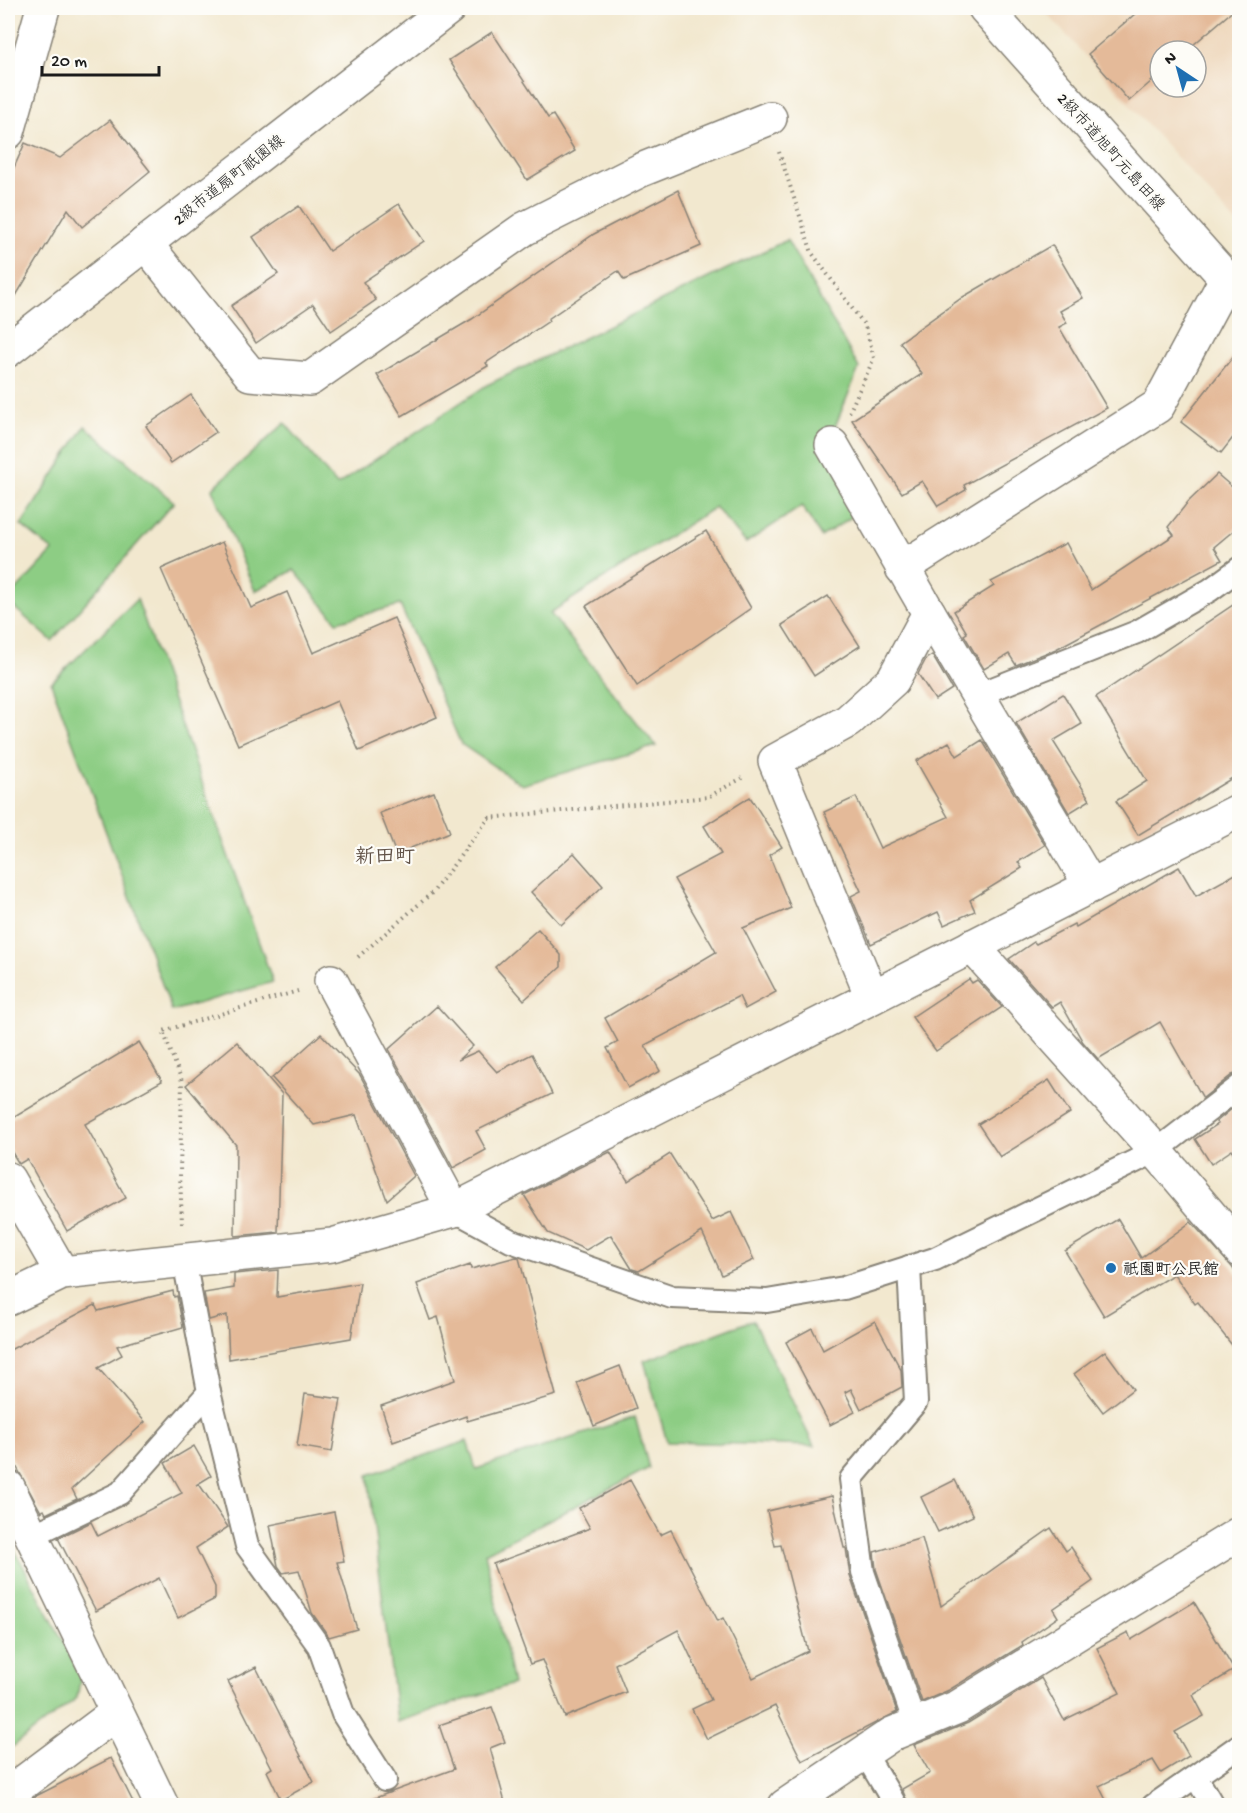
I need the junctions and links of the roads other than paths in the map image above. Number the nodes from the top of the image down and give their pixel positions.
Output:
1 (43, 8) edge
2 (449, 8) edge
3 (985, 8) edge
4 (770, 118) road end
5 (8, 132) edge
6 (145, 243) junction
7 (1233, 287) edge
8 (8, 350) edge
9 (832, 445) road end
10 (902, 568) junction
11 (1239, 568) edge
12 (928, 613) junction
13 (977, 695) junction
14 (1239, 810) edge
15 (1091, 886) junction
16 (972, 946) junction
17 (331, 981) road end
18 (872, 998) junction
19 (1239, 1086) edge
20 (1156, 1151) junction
21 (8, 1179) edge
22 (454, 1210) junction
23 (1239, 1250) edge
24 (184, 1260) junction
25 (909, 1267) junction
26 (62, 1273) junction
27 (8, 1299) edge
28 (209, 1392) junction
29 (11, 1503) edge
30 (1239, 1533) edge
31 (31, 1536) junction
32 (116, 1713) junction
33 (915, 1724) junction
34 (1239, 1745) edge
35 (864, 1752) junction
36 (1196, 1777) junction
37 (385, 1780) dead end
38 (8, 1794) edge
39 (162, 1806) edge
40 (785, 1806) edge
41 (896, 1806) edge
42 (1153, 1806) edge
43 (1213, 1806) edge

1 - 5 street
2 - 6 street, 2級市道扇町祇園線
3 - 7 street, 2級市道旭町元島田線
4 - 6 street
6 - 8 street, 2級市道扇町祇園線
7 - 10 street
9 - 10 street
10 - 12 street
11 - 13 lane
12 - 13 street
12 - 18 street
13 - 15 street
14 - 15 street
15 - 16 street
16 - 18 street
16 - 20 street
17 - 22 street
18 - 22 street
19 - 20 lane
20 - 23 street
20 - 25 lane
21 - 26 street
22 - 24 street
22 - 25 lane
24 - 26 street
24 - 28 lane
25 - 33 lane
26 - 27 street
28 - 31 lane
28 - 37 lane
29 - 31 street
30 - 33 street
31 - 32 street
32 - 38 street
32 - 39 street
33 - 35 street
34 - 36 lane
35 - 40 street
35 - 41 lane
36 - 42 lane
36 - 43 lane

